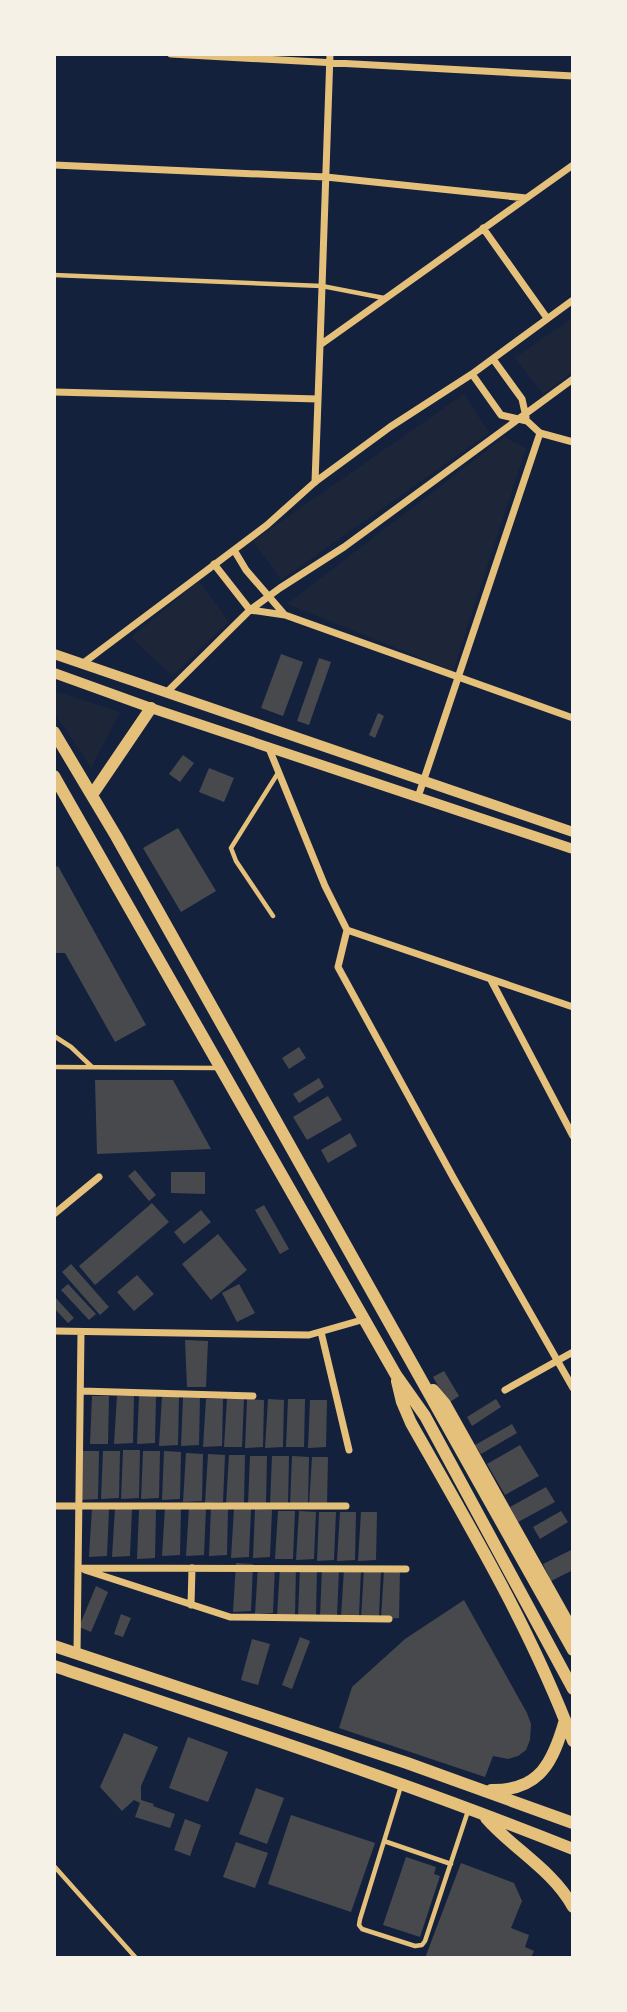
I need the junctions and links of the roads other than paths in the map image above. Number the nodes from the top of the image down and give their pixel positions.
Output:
1 (171, 54) edge
2 (330, 58) edge
3 (573, 76) edge
4 (54, 165) edge
5 (573, 165) edge
6 (326, 177) junction
7 (526, 198) junction
8 (483, 228) junction
9 (54, 275) edge
10 (322, 286) junction
11 (384, 298) junction
12 (573, 300) edge
13 (547, 318) junction
14 (320, 345) junction
15 (493, 359) junction
16 (472, 374) junction
17 (573, 379) edge
18 (54, 392) edge
19 (318, 399) junction
20 (524, 418) junction
21 (540, 433) junction
22 (573, 442) edge
23 (315, 482) junction
24 (234, 550) junction
25 (214, 564) junction
26 (269, 596) junction
27 (250, 610) junction
28 (285, 615) junction
29 (54, 654) edge
30 (82, 664) junction
31 (54, 673) edge
32 (458, 677) junction
33 (166, 693) junction
34 (151, 708) junction
35 (573, 718) edge
36 (54, 732) edge
37 (268, 747) junction
38 (278, 772) junction
39 (54, 776) edge
40 (423, 781) junction
41 (92, 794) junction
42 (418, 797) junction
43 (573, 832) edge
44 (573, 849) edge
45 (273, 916) dead end
46 (347, 930) junction
47 (491, 980) junction
48 (573, 1007) edge
49 (54, 1036) edge
50 (54, 1067) edge
51 (93, 1068) junction
52 (222, 1068) junction
53 (573, 1136) edge
54 (99, 1177) dead end
55 (54, 1214) edge
56 (365, 1319) junction
57 (54, 1331) edge
58 (82, 1332) junction
59 (321, 1332) junction
60 (573, 1352) edge
61 (558, 1360) junction
62 (414, 1366) junction
63 (396, 1375) junction
64 (573, 1388) edge
65 (505, 1390) dead end
66 (81, 1391) junction
67 (253, 1395) dead end
68 (349, 1450) dead end
69 (54, 1506) edge
70 (79, 1506) junction
71 (346, 1506) dead end
72 (78, 1568) junction
73 (192, 1568) junction
74 (406, 1569) dead end
75 (191, 1605) junction
76 (388, 1619) dead end
77 (573, 1632) edge
78 (54, 1646) edge
79 (573, 1650) edge
80 (76, 1654) junction
81 (54, 1666) edge
82 (573, 1689) edge
83 (565, 1720) junction
84 (573, 1741) edge
85 (407, 1763) junction
86 (401, 1785) junction
87 (483, 1790) junction
88 (469, 1809) junction
89 (484, 1815) junction
90 (573, 1823) edge
91 (384, 1841) junction
92 (573, 1849) edge
93 (452, 1864) junction
94 (54, 1867) edge
95 (573, 1907) edge
96 (136, 1958) edge

1 - 2 street
2 - 3 street
2 - 6 street
4 - 6 street
5 - 7 street
6 - 7 street
6 - 10 street
7 - 8 street
8 - 11 street
8 - 13 street
9 - 10 lane
10 - 11 lane
10 - 14 street
11 - 14 street
12 - 13 street
13 - 15 street
14 - 19 street
15 - 16 street
15 - 20 street
16 - 20 street
16 - 23 street
17 - 20 street
18 - 19 street
19 - 23 street
20 - 21 street
20 - 26 street
21 - 22 street
21 - 32 street
23 - 24 street
24 - 25 street
24 - 26 street
25 - 27 street
25 - 30 street
26 - 27 street
26 - 28 street
27 - 28 street
27 - 33 street
28 - 32 street
29 - 30 main road
30 - 33 main road
31 - 34 main road
32 - 35 street
32 - 40 street
33 - 40 main road
34 - 37 main road
34 - 41 main road
36 - 41 main road
37 - 38 street
37 - 42 main road
38 - 45 lane
38 - 46 street
39 - 52 main road
40 - 42 street
40 - 43 main road
41 - 62 main road
42 - 44 main road
46 - 47 street
46 - 61 street
47 - 48 street
47 - 53 street
49 - 51 lane
50 - 51 lane
51 - 52 lane
52 - 56 main road
54 - 55 street
56 - 59 street
56 - 63 main road
57 - 58 street
58 - 59 street
58 - 66 street
59 - 68 street
60 - 61 street
61 - 64 street
61 - 65 street
62 - 77 main road
62 - 79 main road
63 - 82 main road
63 - 83 main road
66 - 67 street
66 - 70 street
69 - 70 street
70 - 71 street
70 - 72 street
72 - 73 street
72 - 75 street
72 - 80 street
73 - 74 street
73 - 75 street
75 - 76 street
78 - 80 main road
80 - 85 main road
81 - 86 main road
83 - 84 main road
83 - 87 main road
85 - 86 main road
85 - 87 main road
86 - 88 main road
86 - 91 lane
87 - 90 main road
88 - 89 main road
88 - 93 lane
89 - 92 main road
89 - 95 main road
91 - 93 lane
91 - 93 lane
94 - 96 lane

